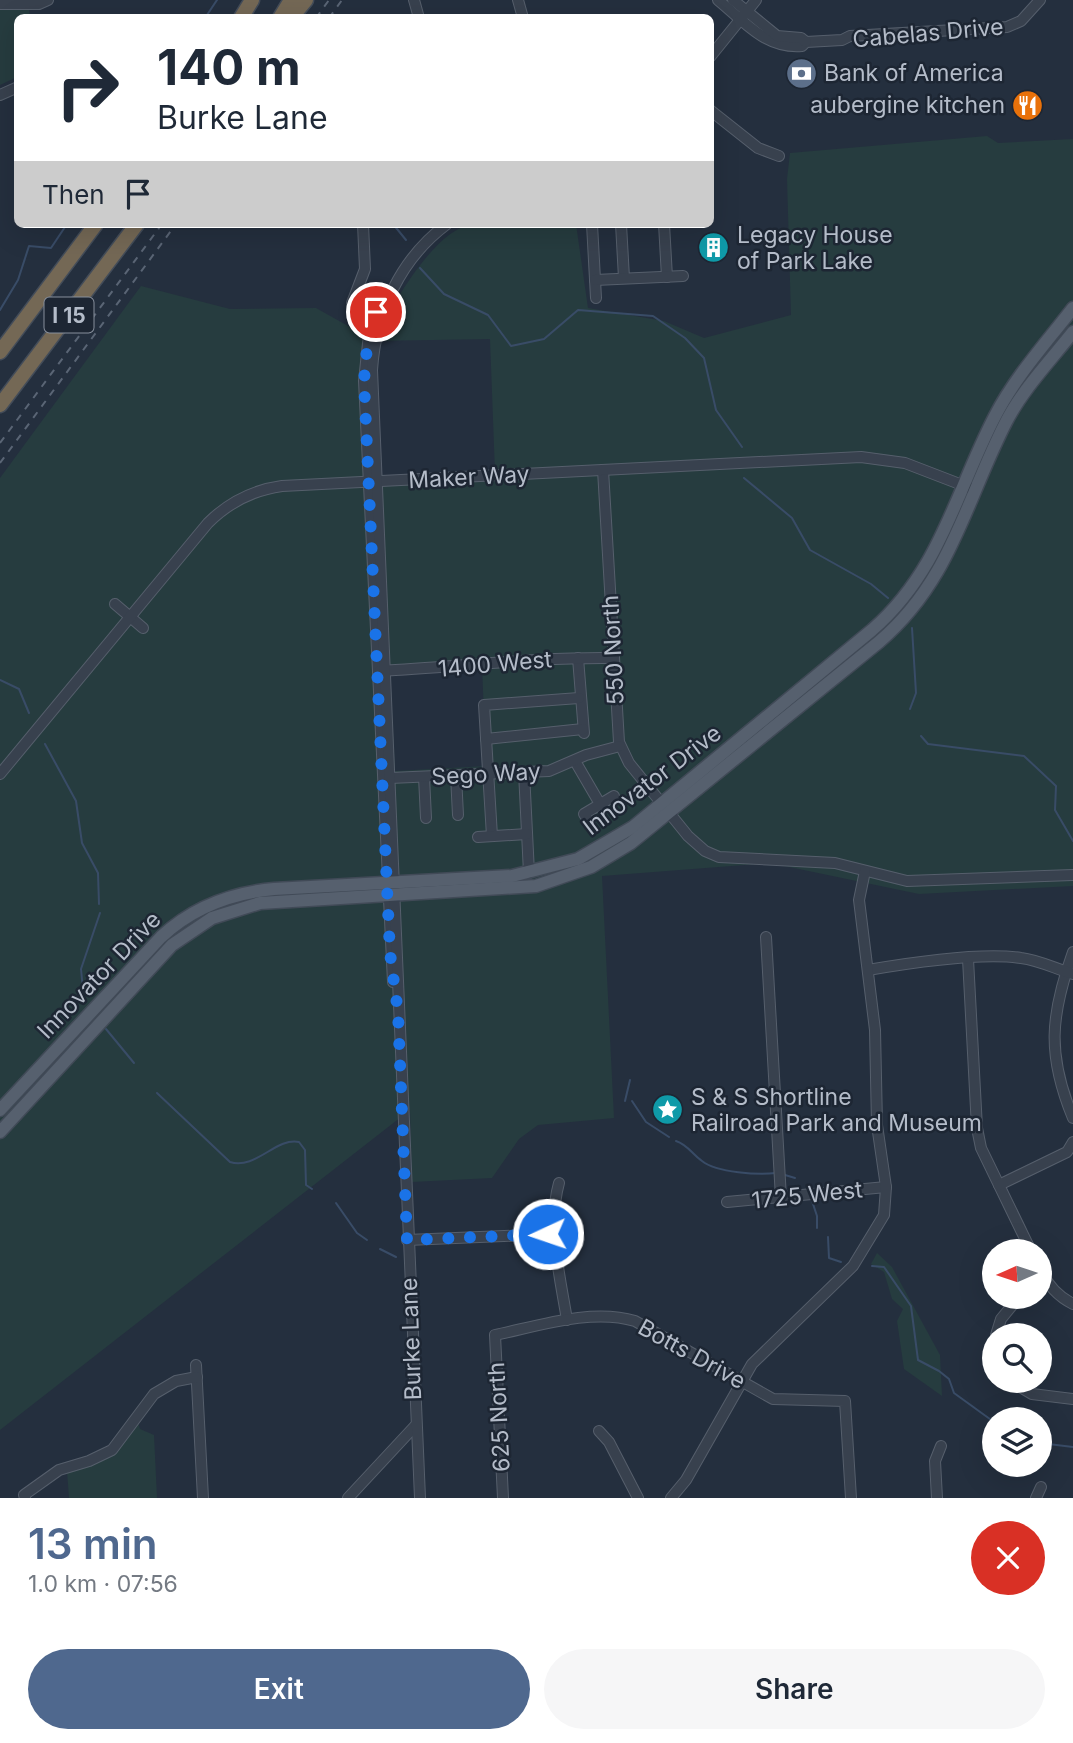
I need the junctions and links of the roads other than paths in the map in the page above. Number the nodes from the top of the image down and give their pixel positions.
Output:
1 (48, 0) edge
2 (306, 0) edge
3 (718, 0) edge
4 (733, 0) edge
5 (756, 0) edge
6 (1040, 0) edge
7 (0, 4) edge
8 (294, 14) edge
9 (744, 15) junction
10 (714, 52) edge
11 (714, 113) edge
12 (779, 156) dead end
13 (93, 228) edge
14 (134, 228) edge
15 (362, 228) edge
16 (443, 228) edge
17 (594, 228) edge
18 (621, 228) edge
19 (664, 228) edge
20 (667, 276) junction
21 (683, 276) dead end
22 (624, 278) junction
23 (595, 280) junction
24 (596, 298) dead end
25 (1073, 308) edge
26 (379, 313) junction
27 (1073, 332) edge
28 (0, 352) edge
29 (0, 405) edge
30 (603, 470) junction
31 (373, 482) junction
32 (971, 488) junction
33 (115, 604) dead end
34 (130, 617) junction
35 (143, 628) dead end
36 (579, 658) junction
37 (613, 658) junction
38 (381, 671) junction
39 (579, 698) junction
40 (486, 738) junction
41 (620, 746) junction
42 (575, 761) junction
43 (524, 772) junction
44 (0, 774) edge
45 (488, 774) junction
46 (456, 776) junction
47 (424, 777) junction
48 (390, 778) junction
49 (614, 796) dead end
50 (600, 804) junction
51 (665, 808) junction
52 (458, 815) dead end
53 (426, 818) dead end
54 (590, 823) dead end
55 (527, 834) junction
56 (492, 836) junction
57 (478, 837) dead end
58 (865, 871) junction
59 (529, 873) junction
60 (1073, 875) edge
61 (391, 889) junction
62 (766, 937) dead end
63 (1073, 952) edge
64 (968, 960) junction
65 (868, 971) junction
66 (1069, 973) edge
67 (0, 1110) edge
68 (1073, 1118) edge
69 (0, 1132) edge
70 (1073, 1142) edge
71 (559, 1183) dead end
72 (999, 1185) junction
73 (886, 1187) junction
74 (781, 1198) junction
75 (727, 1202) dead end
76 (555, 1234) junction
77 (1025, 1239) edge
78 (407, 1240) junction
79 (1052, 1290) edge
80 (1073, 1304) edge
81 (566, 1320) junction
82 (495, 1335) joint
83 (196, 1365) dead end
84 (197, 1377) junction
85 (742, 1381) junction
86 (1030, 1393) edge
87 (1073, 1399) edge
88 (415, 1426) junction
89 (599, 1431) dead end
90 (941, 1446) dead end
91 (1041, 1487) dead end
92 (24, 1496) edge
93 (203, 1498) edge
94 (348, 1498) edge
95 (420, 1498) edge
96 (503, 1498) edge
97 (638, 1498) edge
98 (671, 1498) edge
99 (851, 1498) edge
100 (937, 1498) edge
101 (1037, 1498) edge

1 - 7 street
2 - 8 highway
3 - 9 street
4 - 9 street
5 - 9 street
6 - 9 street, Cabelas Drive
9 - 10 street
11 - 12 street
13 - 28 highway, I 15
14 - 29 highway, I 15
15 - 26 street
16 - 26 street, Burke Lane
17 - 23 street
18 - 22 street
19 - 20 street
20 - 21 street
20 - 22 street
22 - 23 street
23 - 24 street
25 - 32 main road, Innovator Drive
26 - 31 street, Burke Lane
27 - 32 main road, Innovator Drive
30 - 31 street, Maker Way
30 - 32 street, Maker Way
30 - 37 street, 550 North
31 - 34 street, Maker Way
31 - 38 street, Burke Lane
32 - 51 main road, Innovator Drive
33 - 34 street
34 - 35 street
34 - 44 street, Maker Way
36 - 37 street, 1400 West
36 - 38 street, 1400 West
36 - 39 street
37 - 41 street, 550 North
38 - 48 street, Burke Lane
38 - 61 street, Burke Lane
39 - 40 street
39 - 40 street
40 - 45 street
41 - 42 street, Sego Way
41 - 51 street, 550 North
42 - 43 street, Sego Way
42 - 50 street
43 - 45 street, Sego Way
43 - 55 street
45 - 46 street, Sego Way
45 - 56 street
46 - 47 street, Sego Way
46 - 52 street
47 - 48 street, Sego Way
47 - 53 street
48 - 61 street, Burke Lane
49 - 50 street
50 - 54 street
51 - 58 street, 550 North
51 - 59 main road, Innovator Drive
51 - 61 main road, Innovator Drive
55 - 56 street
55 - 59 street
56 - 57 street
58 - 60 street, 550 North
58 - 65 street
59 - 61 main road, Innovator Drive
61 - 67 main road, Innovator Drive
61 - 69 main road, Innovator Drive
61 - 78 street, Burke Lane
62 - 74 street
63 - 66 street
64 - 65 street
64 - 66 street
64 - 72 street
65 - 73 street
66 - 68 street
70 - 72 street
71 - 76 street
72 - 77 street
73 - 74 street, 1725 West
73 - 85 street
74 - 75 street, 1725 West
76 - 78 street
76 - 81 street
78 - 88 street, Burke Lane
79 - 80 street
81 - 82 street, Botts Drive
81 - 85 street, Botts Drive
82 - 96 street, 625 North
83 - 84 street
84 - 92 street
84 - 93 street
85 - 98 street
85 - 99 street, Botts Drive
86 - 87 street
88 - 94 street
88 - 95 street, Burke Lane
89 - 97 street
90 - 100 street
91 - 101 street

